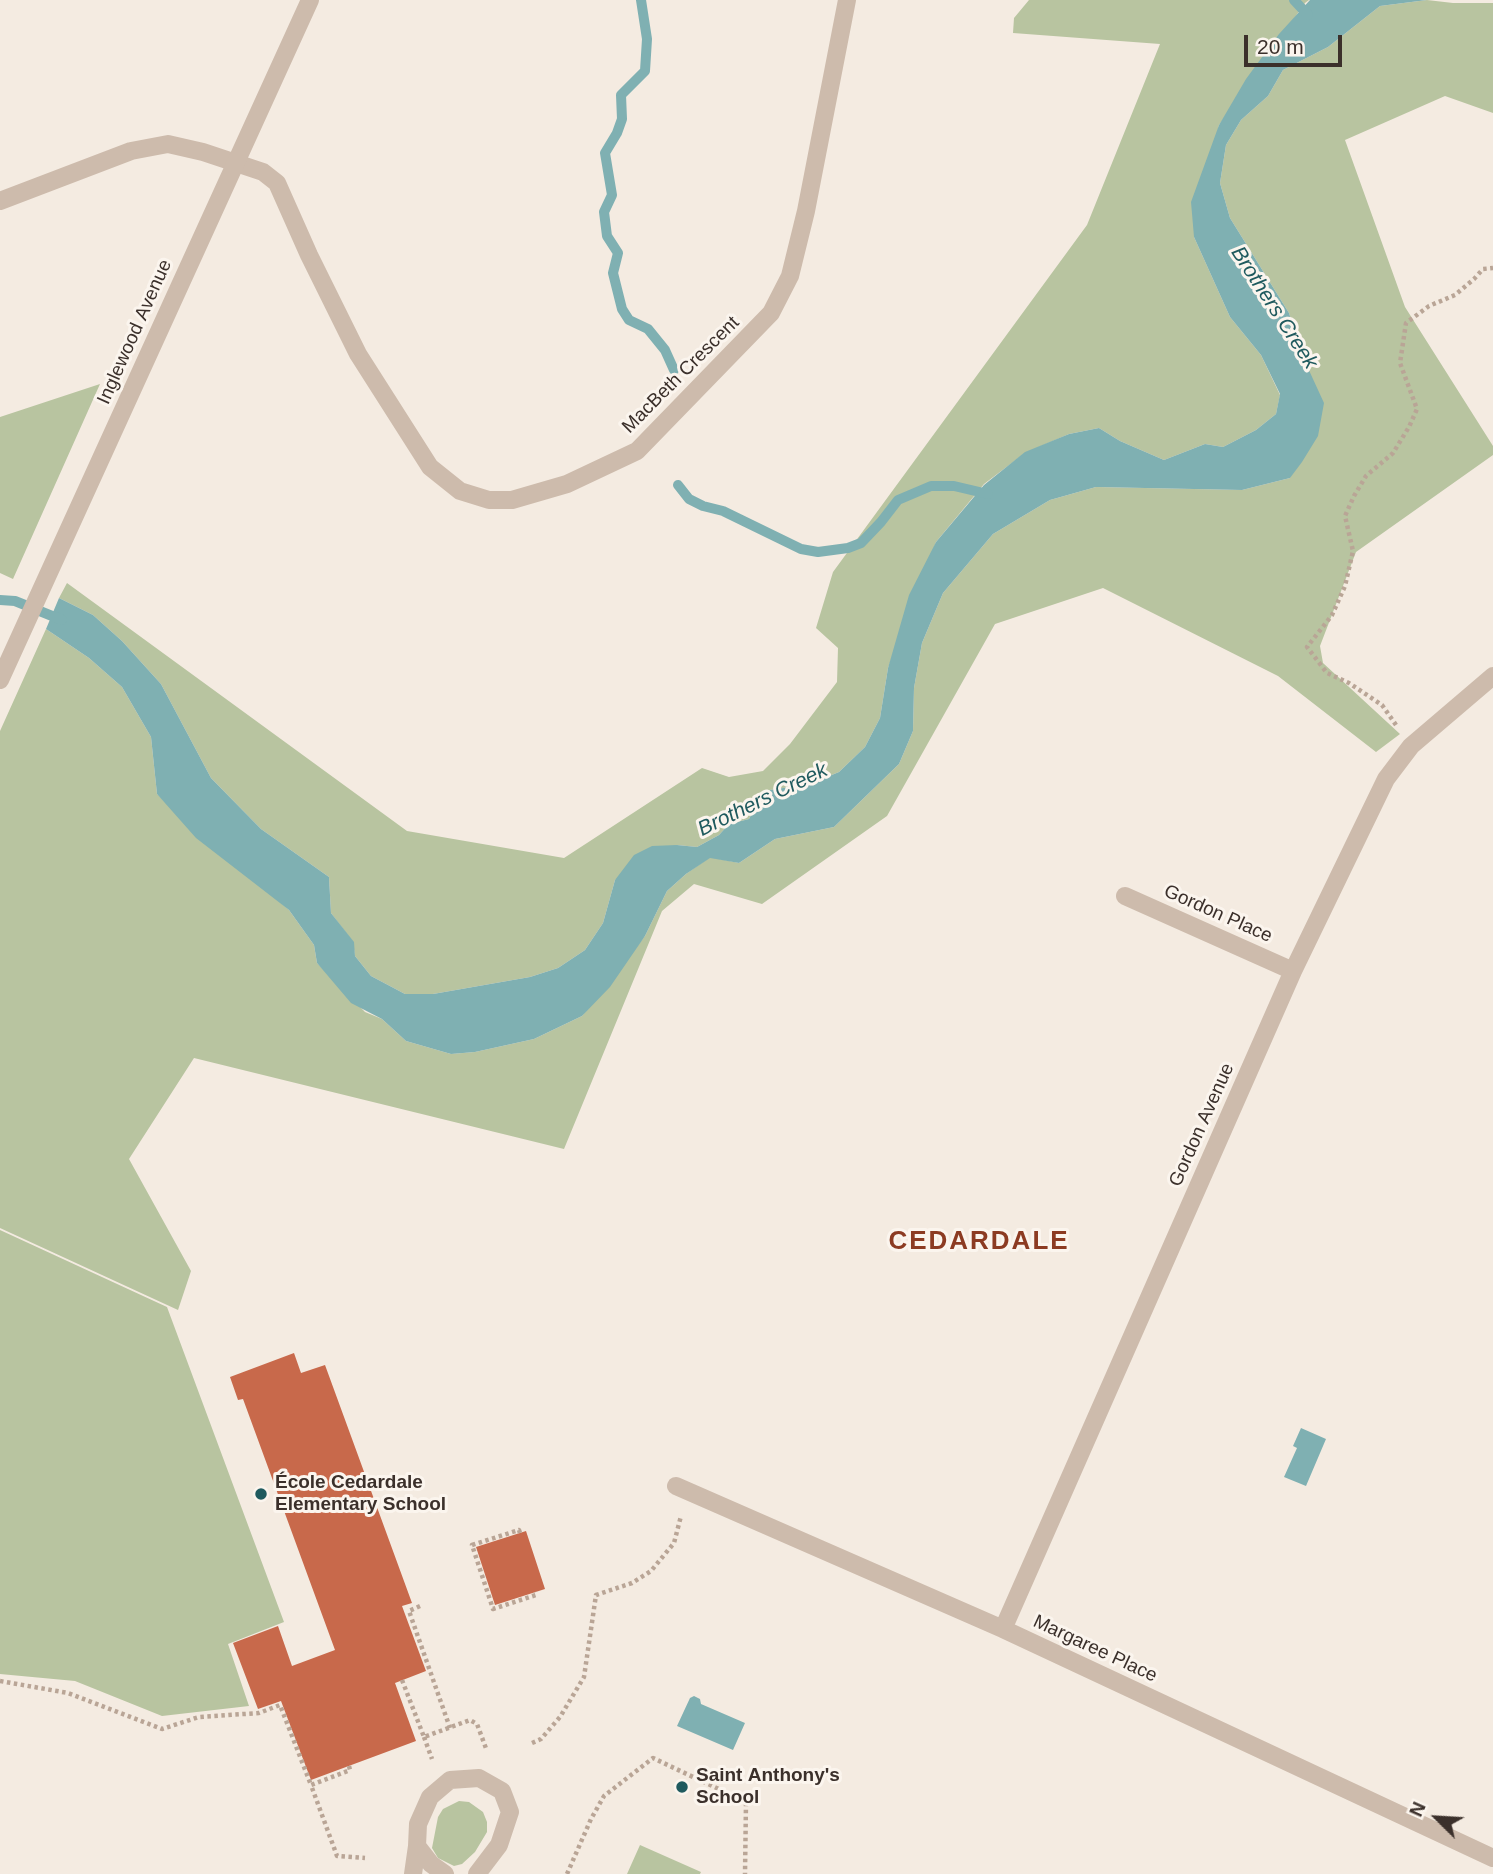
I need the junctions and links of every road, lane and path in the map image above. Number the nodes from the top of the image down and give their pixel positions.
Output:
1 (847, 0) edge
2 (307, 1) edge
3 (234, 162) junction
4 (0, 201) edge
5 (1493, 268) edge
6 (1493, 676) edge
7 (0, 680) edge
8 (1411, 746) junction
9 (1125, 896) dead end
10 (1293, 971) junction
11 (682, 1489) joint
12 (520, 1533) dead end
13 (535, 1592) dead end
14 (421, 1606) dead end
15 (1003, 1629) junction
16 (402, 1680) dead end
17 (0, 1681) edge
18 (450, 1728) junction
19 (424, 1737) junction
20 (531, 1743) dead end
21 (486, 1751) dead end
22 (432, 1759) dead end
23 (349, 1766) dead end
24 (311, 1785) junction
25 (417, 1846) junction
26 (365, 1858) dead end
27 (1493, 1858) edge
28 (476, 1873) edge
29 (413, 1874) edge
30 (445, 1874) edge
31 (567, 1874) edge
32 (745, 1874) edge

1 - 3 street, MacBeth Crescent
2 - 3 street, Inglewood Avenue
3 - 4 street, MacBeth Crescent
3 - 7 street, Inglewood Avenue
5 - 8 path
6 - 8 street, Gordon Avenue
8 - 10 street, Gordon Avenue
9 - 10 street, Gordon Place
10 - 15 street, Gordon Avenue
11 - 15 street, Margaree Place
11 - 20 path
12 - 13 path
14 - 18 path
15 - 27 street, Margaree Place
16 - 19 path
17 - 24 path
18 - 19 path
18 - 21 path
19 - 22 path
23 - 24 path
24 - 26 path
25 - 28 street
25 - 29 street
25 - 30 street
31 - 32 path

